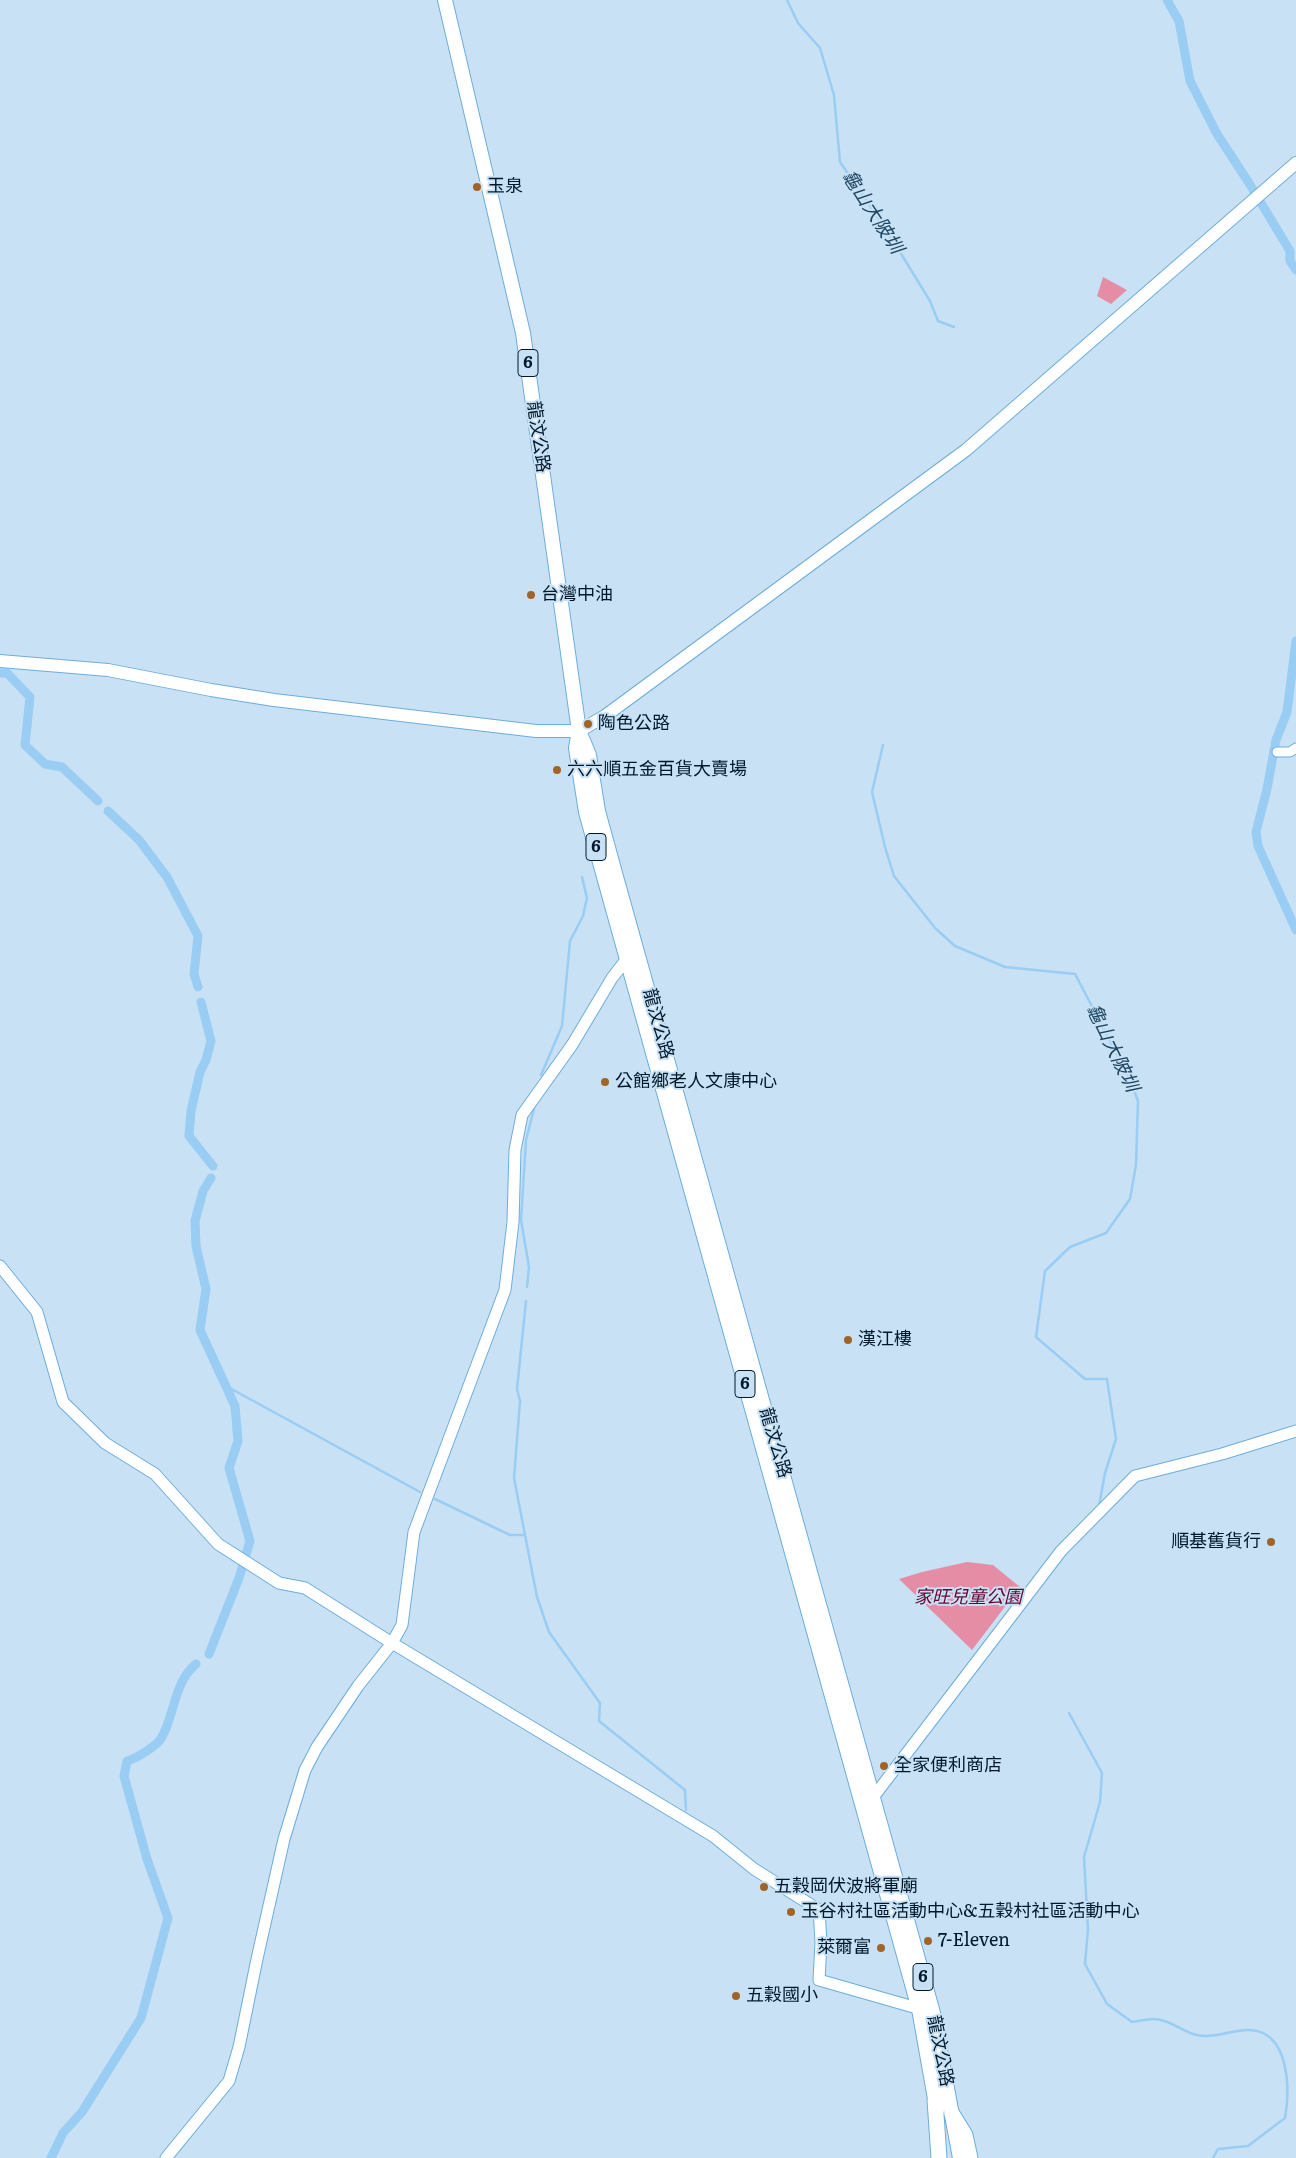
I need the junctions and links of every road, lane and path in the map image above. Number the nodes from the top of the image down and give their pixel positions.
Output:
1 (445, 0) edge
2 (1296, 163) edge
3 (0, 661) edge
4 (579, 731) junction
5 (1296, 748) edge
6 (1277, 752) dead end
7 (632, 958) junction
8 (0, 1266) edge
9 (1296, 1431) edge
10 (392, 1643) junction
11 (869, 1804) junction
12 (919, 2008) junction
13 (933, 2013) junction
14 (944, 2072) junction
15 (929, 2073) junction
16 (935, 2100) junction
17 (952, 2114) junction
18 (166, 2158) edge
19 (939, 2158) edge
20 (945, 2158) edge
21 (960, 2158) edge
22 (970, 2158) edge

1 - 4 main road, 龍汶公路 / 6
2 - 4 main road
3 - 4 main road
4 - 7 main road, 龍汶公路 / 6
5 - 6 street
7 - 10 street
7 - 11 main road, 龍汶公路 / 6
8 - 10 street
9 - 11 street
10 - 12 street
10 - 18 street
11 - 12 main road, 龍汶公路 / 6
11 - 13 main road, 龍汶公路 / 6
12 - 13 street
12 - 15 main road, 龍汶公路 / 6
13 - 14 main road, 龍汶公路 / 6
14 - 15 main road
14 - 17 main road, 龍汶公路 / 6
15 - 16 main road, 龍汶公路 / 6
16 - 19 highway
16 - 20 main road, 龍汶公路 / 6
17 - 21 main road, 龍汶公路 / 6
17 - 22 highway

